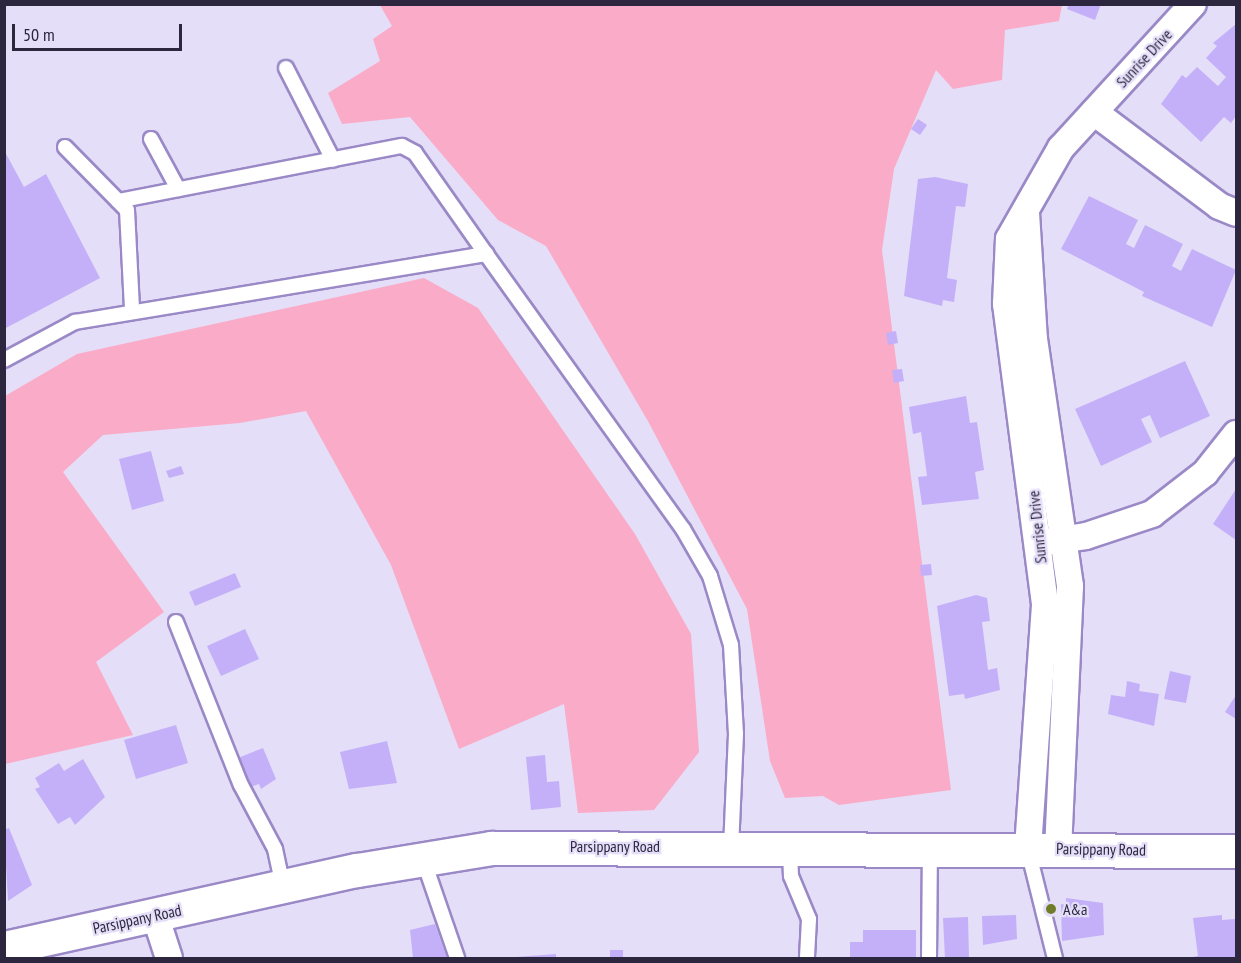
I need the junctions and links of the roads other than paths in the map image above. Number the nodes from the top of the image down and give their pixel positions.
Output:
1 (1193, 4) edge
2 (286, 68) dead end
3 (1094, 112) junction
4 (151, 139) dead end
5 (65, 147) dead end
6 (333, 160) junction
7 (178, 189) junction
8 (118, 201) junction
9 (1236, 213) edge
10 (486, 254) junction
11 (132, 310) junction
12 (4, 360) edge
13 (1236, 434) edge
14 (1051, 541) junction
15 (176, 622) dead end
16 (731, 847) junction
17 (790, 847) junction
18 (930, 847) junction
19 (1043, 848) junction
20 (1236, 851) edge
21 (422, 856) junction
22 (283, 886) junction
23 (155, 915) junction
24 (4, 948) edge
25 (169, 958) edge
26 (457, 958) edge
27 (807, 958) edge
28 (928, 958) edge
29 (1055, 958) edge

1 - 3 street, Sunrise Drive
2 - 6 lane
3 - 9 street
3 - 14 street, Sunrise Drive
4 - 7 lane
5 - 8 lane
6 - 7 lane
6 - 10 lane
7 - 8 lane
8 - 11 lane
10 - 11 lane
10 - 16 lane
11 - 12 lane
13 - 14 street
14 - 19 street, Sunrise Drive
15 - 22 lane
16 - 17 main road, Parsippany Road
16 - 21 main road, Parsippany Road
17 - 18 main road, Parsippany Road
17 - 27 lane
18 - 19 main road, Parsippany Road
18 - 28 lane
19 - 20 main road, Parsippany Road
19 - 29 lane
21 - 22 main road, Parsippany Road
21 - 26 lane
22 - 23 main road, Parsippany Road
23 - 24 main road, Parsippany Road
23 - 25 street

